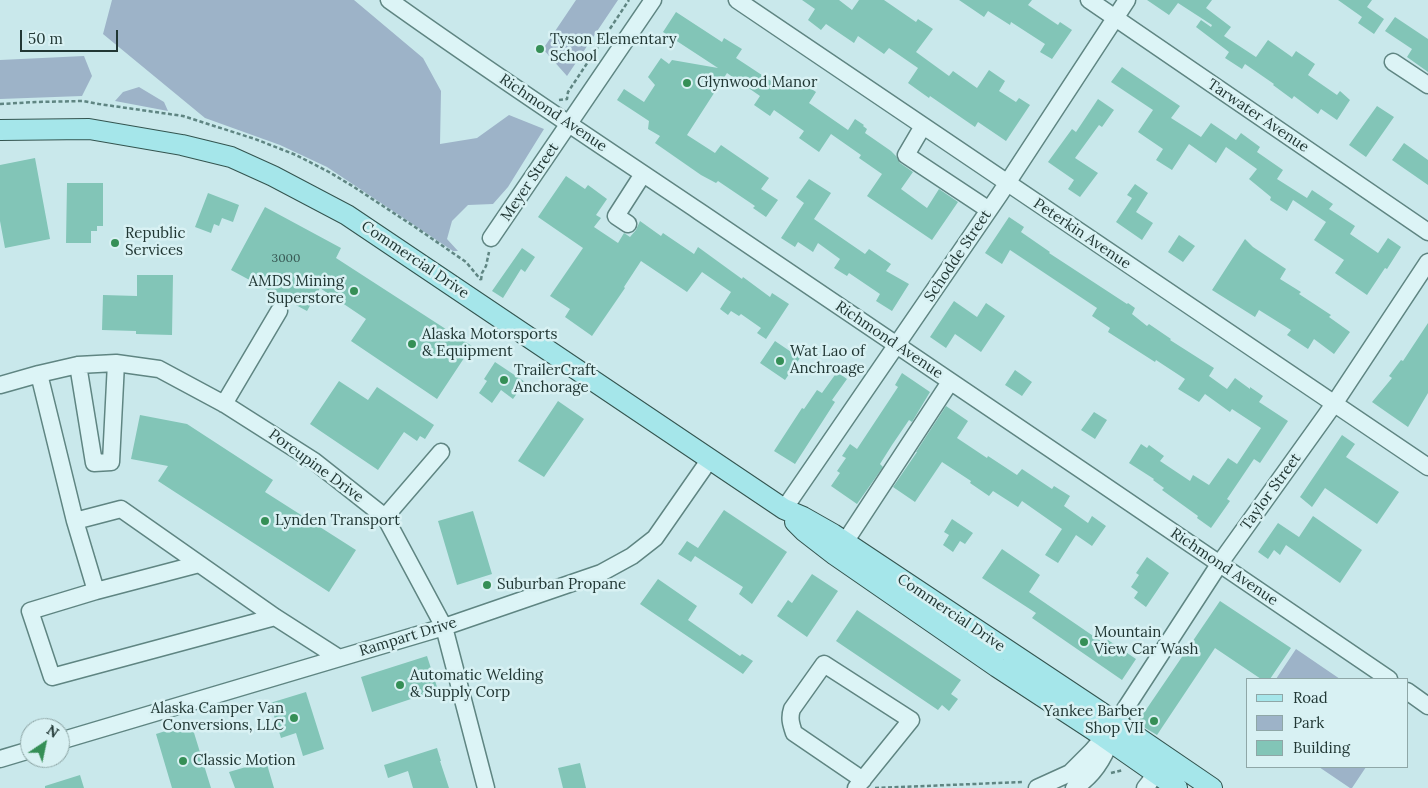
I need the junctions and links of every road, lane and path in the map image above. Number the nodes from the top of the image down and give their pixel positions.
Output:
1 (389, 0) edge
2 (629, 0) edge
3 (653, 0) edge
4 (737, 0) edge
5 (1089, 0) edge
6 (1127, 0) edge
7 (1115, 18) junction
8 (1393, 62) dead end
9 (1428, 86) edge
10 (554, 97) dead end
11 (570, 124) junction
12 (923, 126) junction
13 (0, 130) edge
14 (644, 174) junction
15 (1007, 183) junction
16 (989, 210) junction
17 (616, 216) dead end
18 (1428, 232) edge
19 (491, 238) dead end
20 (1428, 262) edge
21 (486, 266) dead end
22 (480, 286) dead end
23 (279, 311) dead end
24 (896, 346) junction
25 (116, 364) junction
26 (78, 365) junction
27 (39, 374) junction
28 (950, 382) junction
29 (0, 385) edge
30 (224, 404) junction
31 (1334, 404) junction
32 (441, 452) dead end
33 (710, 459) junction
34 (1428, 467) edge
35 (784, 509) junction
36 (385, 517) junction
37 (75, 521) junction
38 (845, 542) junction
39 (1220, 563) junction
40 (199, 564) junction
41 (96, 591) junction
42 (275, 617) junction
43 (444, 627) junction
44 (339, 658) junction
45 (1388, 678) edge
46 (1408, 692) edge
47 (1428, 706) edge
48 (1110, 734) junction
49 (70, 738) edge
50 (20, 753) edge
51 (0, 759) edge
52 (1151, 781) edge
53 (1034, 784) edge
54 (865, 785) edge
55 (486, 788) edge
56 (1074, 788) edge
57 (1177, 788) edge
58 (1212, 788) edge

1 - 11 street, Richmond Avenue
2 - 10 path
3 - 11 street, Meyer Street
4 - 12 street, Peterkin Avenue
5 - 7 street, Tarwater Avenue
6 - 7 street, Schodde Street
7 - 15 street, Schodde Street
7 - 18 street, Tarwater Avenue
8 - 9 street
11 - 14 street, Richmond Avenue
11 - 19 street, Meyer Street
12 - 15 street, Peterkin Avenue
12 - 16 street
13 - 33 main road, Commercial Drive
14 - 17 street
14 - 24 street, Richmond Avenue
15 - 16 street, Schodde Street
15 - 31 street, Peterkin Avenue
16 - 24 street, Schodde Street
20 - 31 street, Taylor Street
21 - 22 path
23 - 30 street
24 - 28 street, Richmond Avenue
24 - 35 street, Schodde Street
25 - 26 street, Porcupine Drive
25 - 26 street
25 - 30 street, Porcupine Drive
26 - 27 street, Porcupine Drive
27 - 29 street, Porcupine Drive
27 - 37 street
28 - 38 street
28 - 39 street, Richmond Avenue
30 - 36 street, Porcupine Drive
31 - 34 street, Peterkin Avenue
31 - 39 street, Taylor Street
32 - 36 street
33 - 35 main road, Commercial Drive
33 - 43 street, Rampart Drive
35 - 38 main road, Commercial Drive
35 - 48 main road, Commercial Drive
36 - 43 street, Porcupine Drive
37 - 40 street
37 - 41 street
38 - 48 main road, Commercial Drive
39 - 45 street, Richmond Avenue
39 - 48 street, Taylor Street
40 - 41 street
40 - 42 street
41 - 42 street
42 - 44 street
43 - 44 street, Rampart Drive
43 - 55 street, Porcupine Drive
44 - 49 street, Rampart Drive
46 - 47 street
48 - 52 main road
48 - 53 street
48 - 56 street
48 - 58 main road
50 - 51 street
52 - 57 main road
53 - 54 path
54 - 54 street

